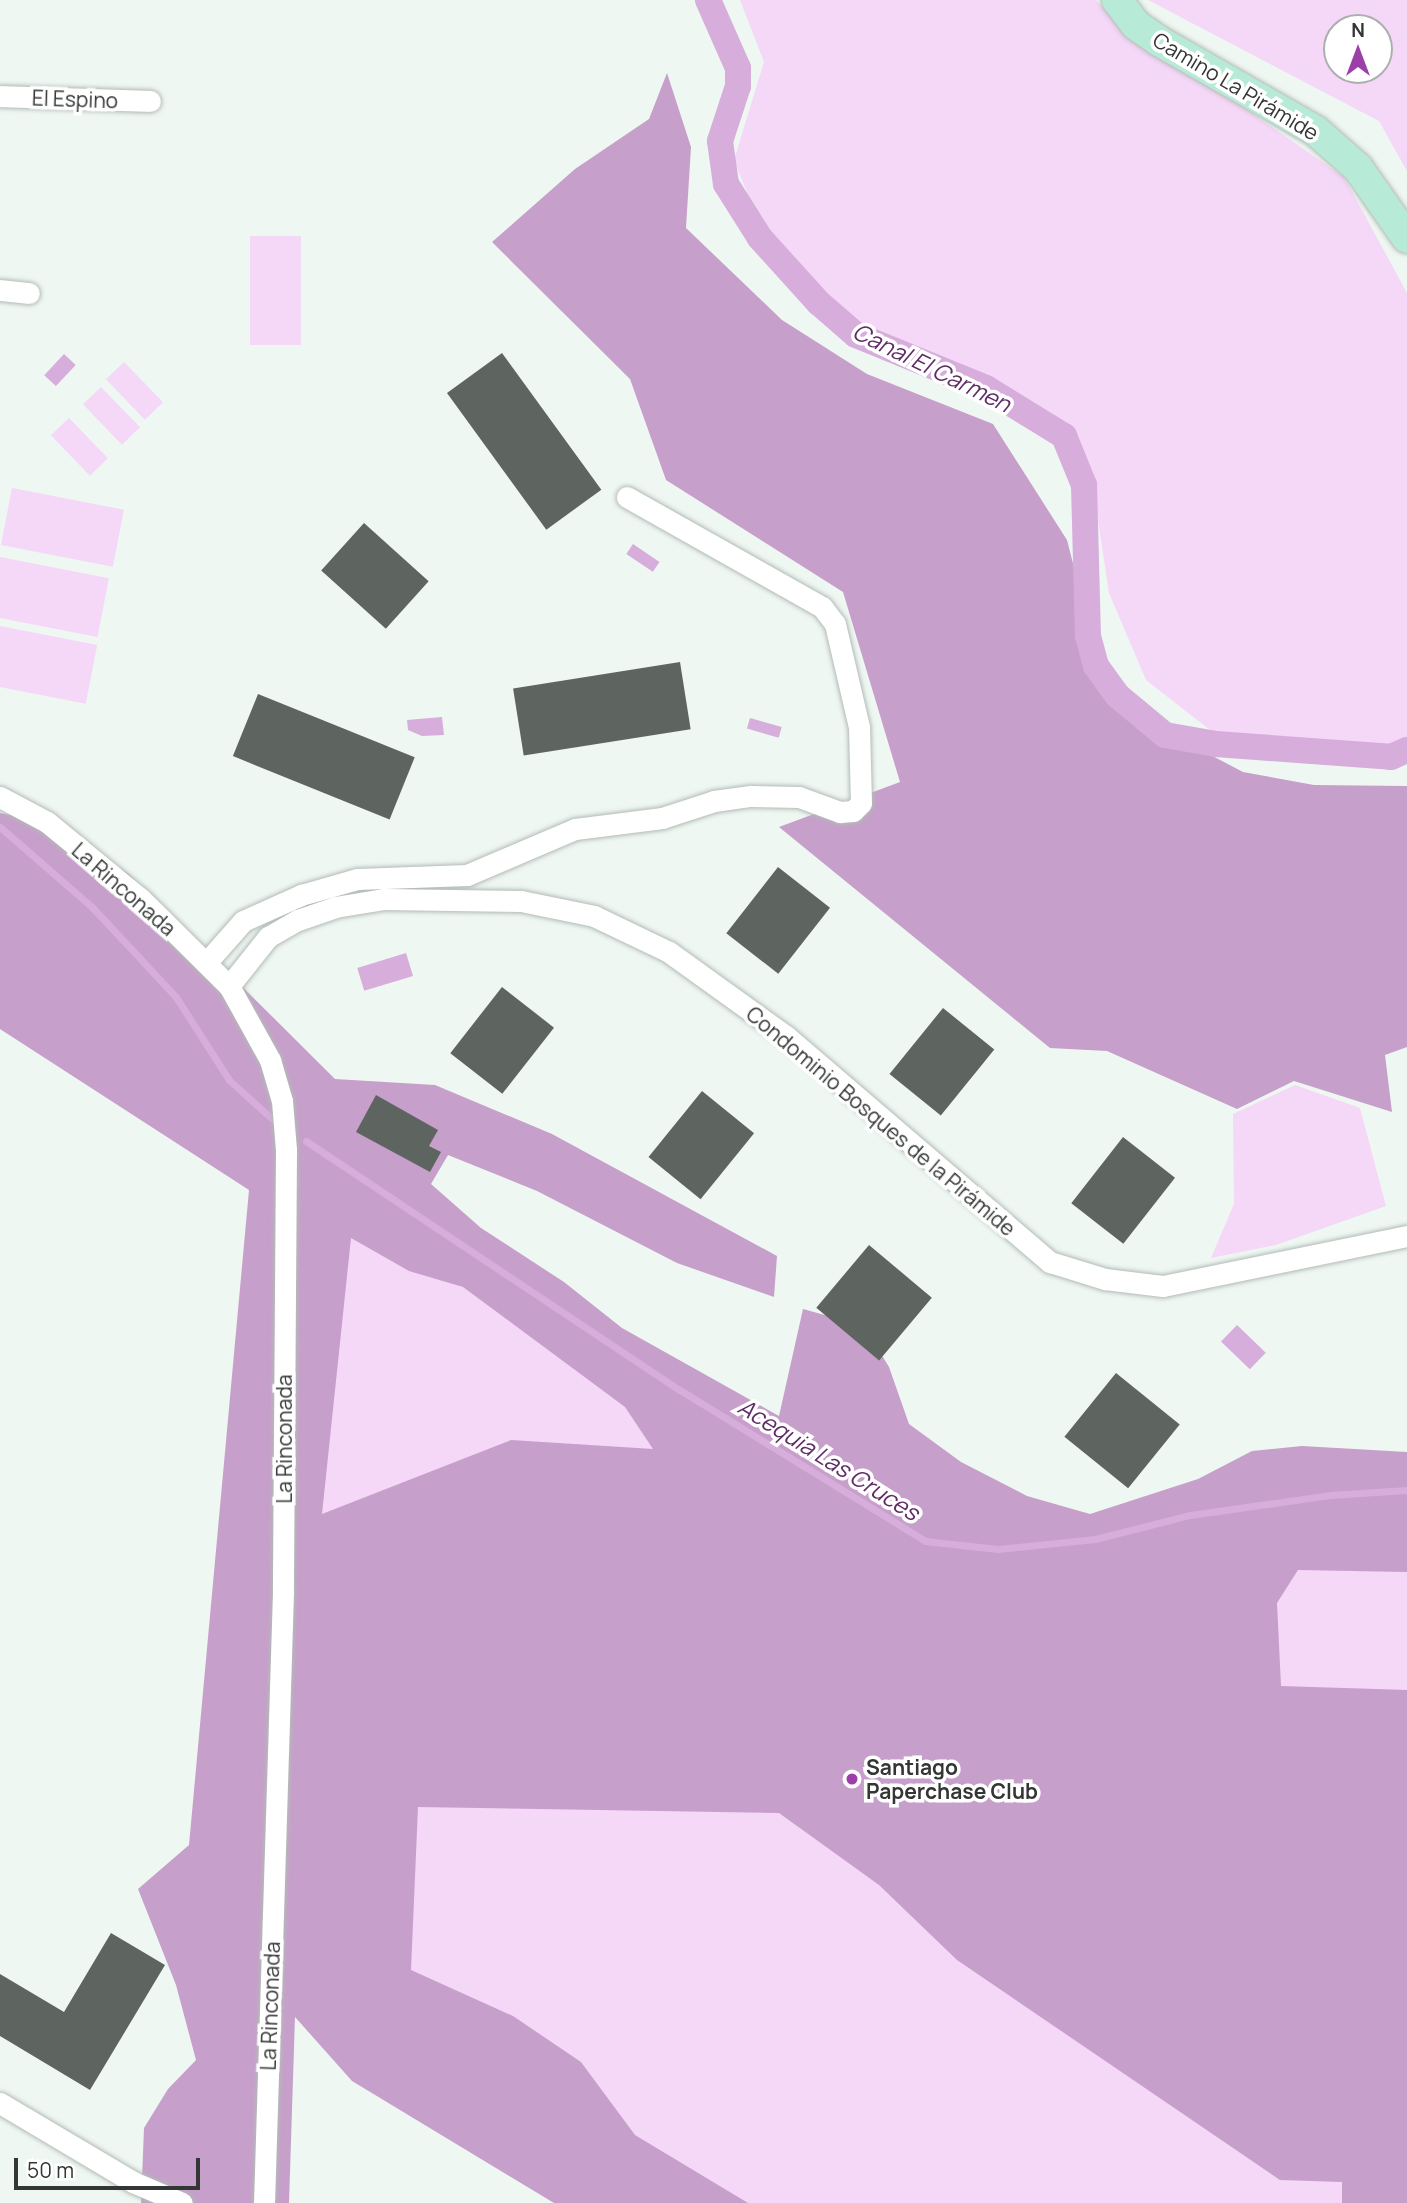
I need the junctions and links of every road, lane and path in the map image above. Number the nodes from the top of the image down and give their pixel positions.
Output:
1 (1117, 0) edge
2 (0, 96) edge
3 (150, 101) dead end
4 (1407, 238) edge
5 (0, 290) edge
6 (29, 293) dead end
7 (626, 497) dead end
8 (0, 797) edge
9 (206, 963) junction
10 (229, 986) junction
11 (1407, 1236) edge
12 (0, 2103) edge
13 (182, 2203) edge
14 (264, 2203) edge

1 - 4 street, Camino La Pirámide
2 - 3 street, El Espino
5 - 6 street
7 - 9 street
8 - 9 street, La Rinconada
9 - 10 street, La Rinconada
10 - 11 street, Condominio Bosques de la Pirámide
10 - 14 street, La Rinconada
12 - 13 street

